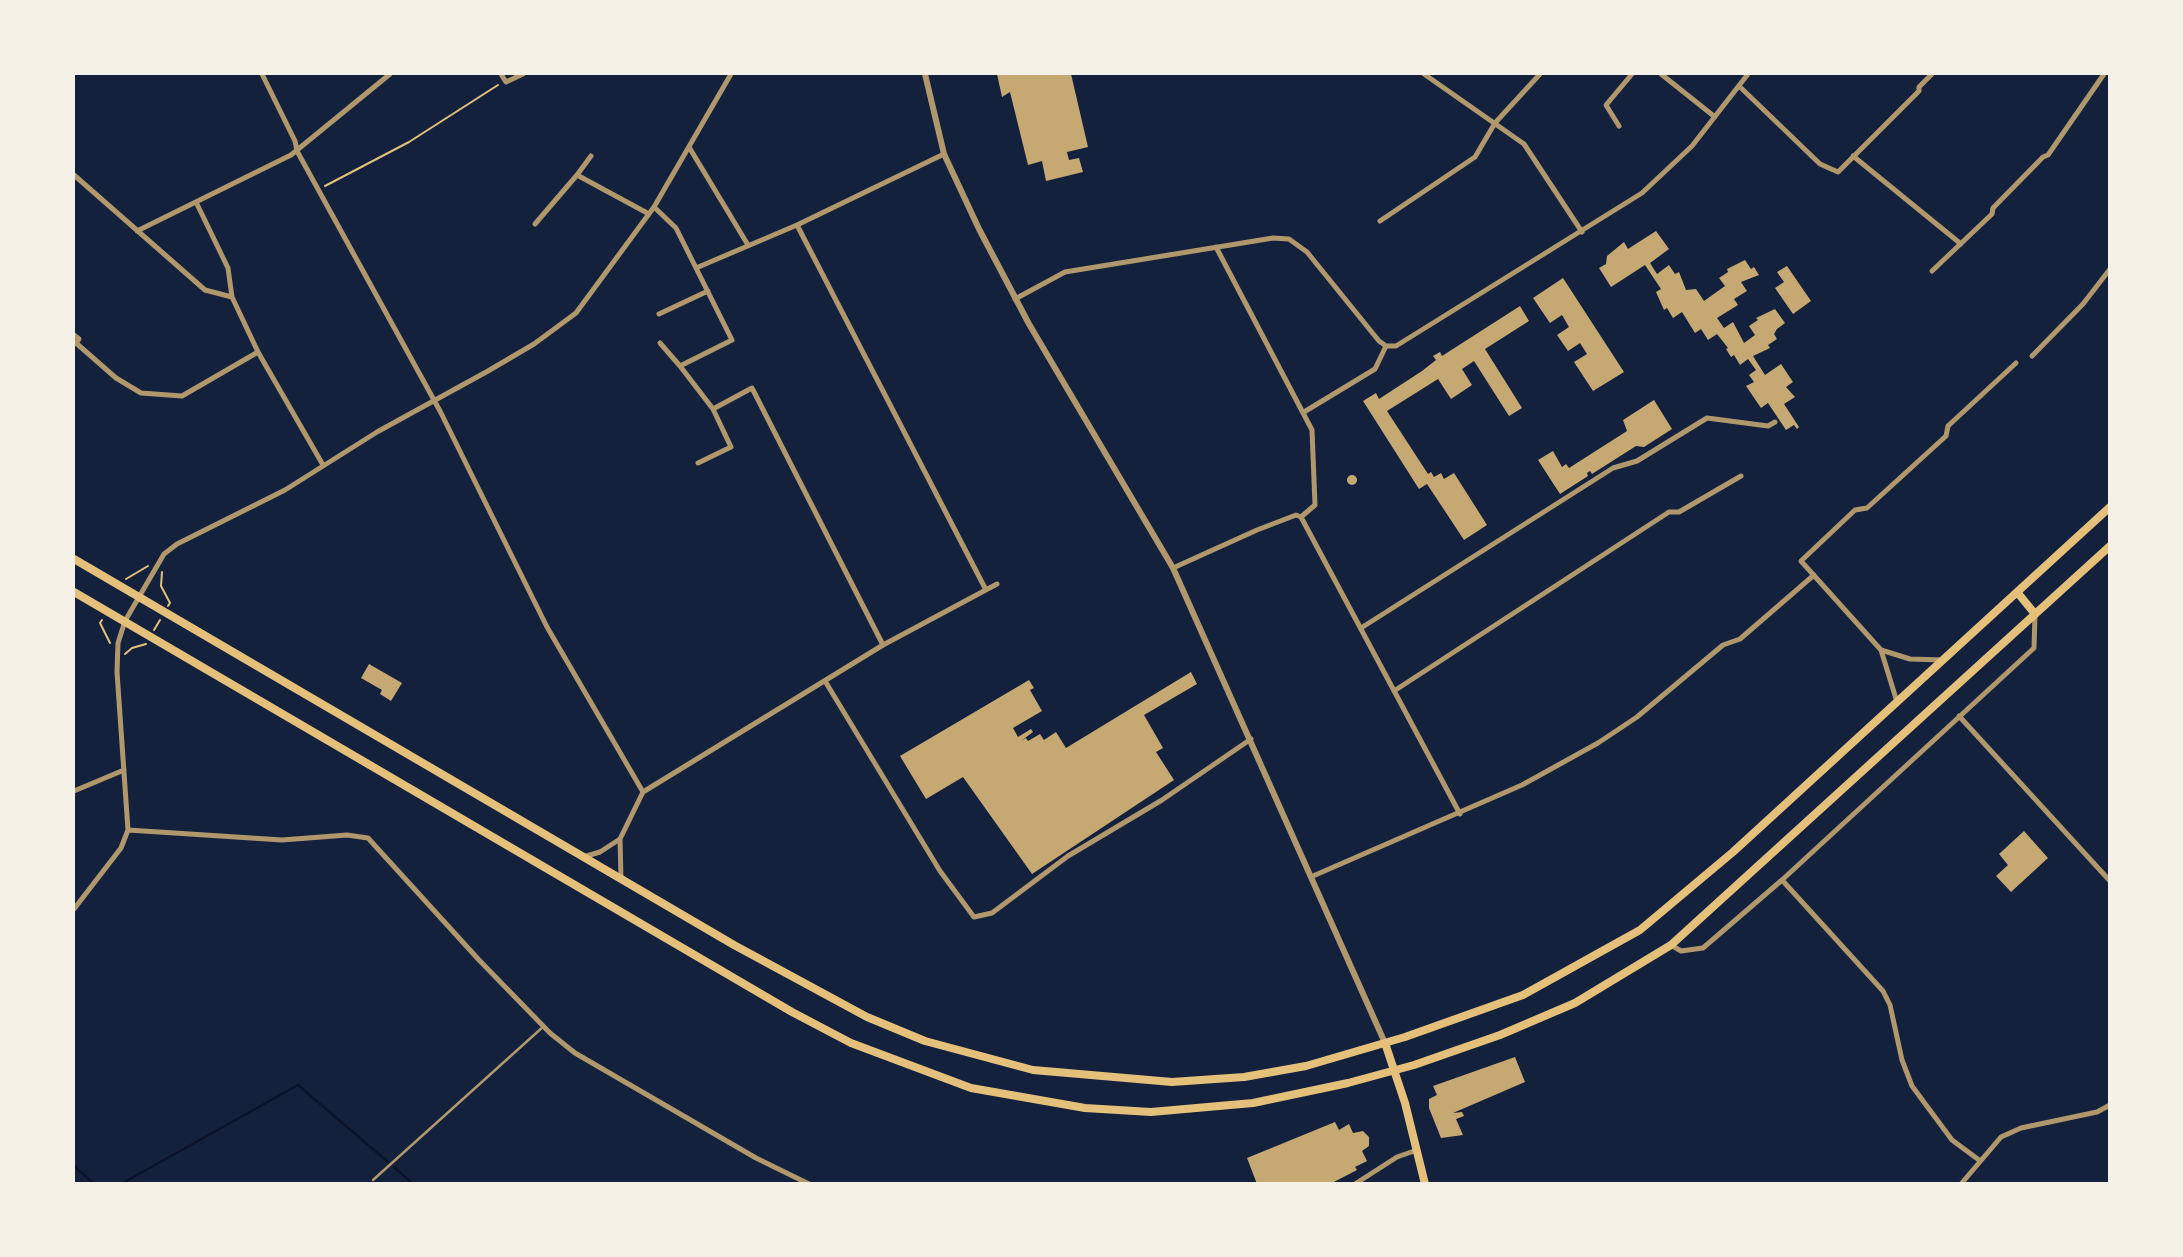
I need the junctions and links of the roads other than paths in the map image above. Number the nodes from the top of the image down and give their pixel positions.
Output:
1 (262, 74) edge
2 (390, 74) edge
3 (501, 74) edge
4 (523, 74) edge
5 (731, 74) edge
6 (925, 74) edge
7 (1424, 74) edge
8 (1540, 74) edge
9 (1632, 74) edge
10 (1661, 74) edge
11 (1748, 74) edge
12 (1932, 74) edge
13 (2104, 74) edge
14 (1739, 86) junction
15 (1715, 117) junction
16 (1496, 123) junction
17 (1619, 126) dead end
18 (689, 147) junction
19 (297, 151) junction
20 (944, 154) junction
21 (591, 156) dead end
22 (1853, 156) junction
23 (577, 175) junction
24 (74, 176) edge
25 (196, 202) junction
26 (654, 206) junction
27 (649, 214) junction
28 (1380, 221) dead end
29 (535, 224) dead end
30 (797, 225) junction
31 (137, 231) junction
32 (1582, 232) junction
33 (1961, 244) junction
34 (748, 245) junction
35 (1216, 247) junction
36 (696, 268) junction
37 (2109, 269) edge
38 (1932, 271) dead end
39 (707, 289) junction
40 (232, 297) junction
41 (1016, 299) junction
42 (659, 314) dead end
43 (74, 335) edge
44 (660, 343) dead end
45 (1386, 346) junction
46 (258, 352) junction
47 (2032, 356) dead end
48 (2016, 363) dead end
49 (680, 366) junction
50 (433, 400) junction
51 (713, 409) junction
52 (1304, 412) junction
53 (1775, 422) dead end
54 (698, 463) dead end
55 (323, 465) junction
56 (1741, 476) dead end
57 (2109, 507) edge
58 (1301, 517) junction
59 (2109, 546) edge
60 (74, 559) edge
61 (1173, 568) junction
62 (1814, 575) junction
63 (997, 584) dead end
64 (986, 590) junction
65 (74, 592) edge
66 (2017, 592) junction
67 (139, 596) junction
68 (2035, 614) junction
69 (125, 621) junction
70 (1361, 628) junction
71 (883, 645) junction
72 (1881, 650) junction
73 (1943, 660) junction
74 (825, 681) junction
75 (1394, 691) junction
76 (1897, 702) junction
77 (1959, 716) junction
78 (1251, 739) junction
79 (124, 770) junction
80 (74, 791) edge
81 (643, 792) junction
82 (1460, 814) junction
83 (128, 830) junction
84 (620, 839) junction
85 (583, 856) junction
86 (1313, 876) junction
87 (621, 879) junction
88 (1782, 880) junction
89 (2109, 881) edge
90 (74, 909) edge
91 (1671, 945) junction
92 (544, 1026) junction
93 (1385, 1043) junction
94 (1394, 1070) junction
95 (2109, 1105) edge
96 (1417, 1150) junction
97 (1979, 1160) junction
98 (373, 1180) dead end
99 (809, 1184) edge
100 (1355, 1184) edge
101 (1425, 1184) edge
102 (1961, 1184) edge

1 - 19 street
2 - 19 street
3 - 4 street
5 - 18 street
6 - 20 street
7 - 16 street
8 - 16 street
9 - 17 street
10 - 15 street
11 - 14 street
12 - 22 street
13 - 33 street
14 - 15 street
14 - 22 street
15 - 32 street
16 - 28 street
16 - 32 street
18 - 26 street
18 - 34 street
19 - 25 street
19 - 50 street
20 - 30 street
20 - 41 street
21 - 23 street
22 - 33 street
23 - 27 street
23 - 29 street
24 - 31 street
25 - 31 street
25 - 40 street
26 - 27 street
26 - 36 street
27 - 50 street
30 - 34 street
30 - 64 street
31 - 40 street
32 - 45 street
33 - 38 street
34 - 36 street
35 - 41 street
35 - 45 street
35 - 52 street
36 - 39 street
37 - 47 street
39 - 42 street
39 - 49 street
40 - 46 street
41 - 61 street
43 - 46 street
44 - 49 street
45 - 52 street
46 - 55 street
48 - 62 street
49 - 51 street
50 - 55 street
50 - 81 street
51 - 54 street
51 - 71 street
52 - 58 street
53 - 70 street
55 - 67 street
56 - 75 street
57 - 66 main road
58 - 61 street
58 - 70 street
59 - 68 main road
60 - 67 main road
61 - 78 street
62 - 72 street
62 - 82 street
63 - 64 street
64 - 71 street
65 - 69 main road
66 - 68 main road
66 - 73 main road
67 - 69 street
67 - 85 main road
68 - 77 street
68 - 91 main road
69 - 79 street
69 - 94 main road
70 - 75 street
71 - 74 street
72 - 73 street
72 - 76 street
73 - 76 main road
74 - 78 street
74 - 81 street
75 - 82 street
76 - 93 main road
77 - 88 street
77 - 89 street
78 - 86 street
79 - 80 street
79 - 83 street
81 - 84 street
82 - 86 street
83 - 90 street
83 - 92 street
84 - 85 street
84 - 87 street
85 - 87 main road
86 - 93 street
87 - 93 main road
88 - 91 street
88 - 97 street
91 - 94 main road
92 - 98 lane
92 - 99 street
93 - 94 main road
94 - 96 main road
95 - 97 street
96 - 100 street
96 - 101 main road
97 - 102 street

